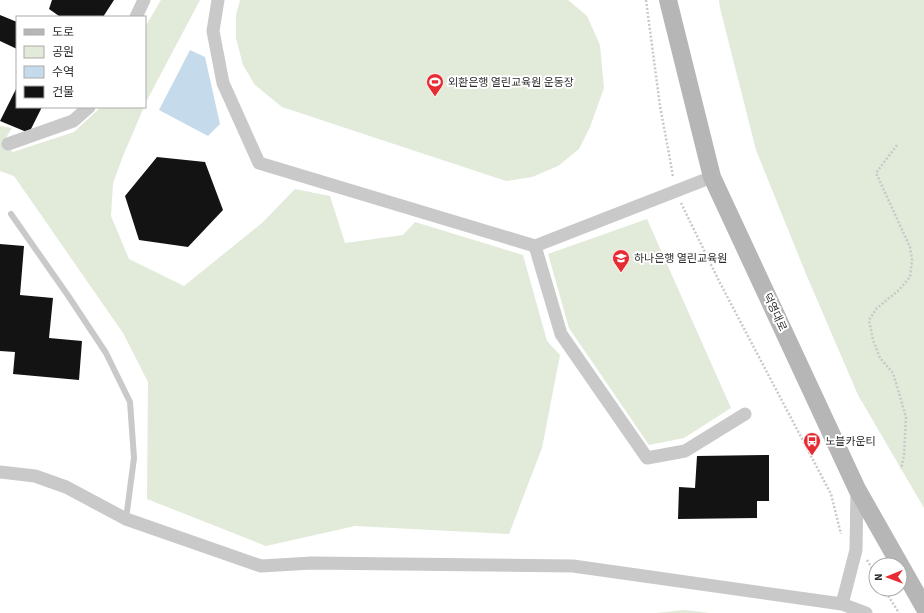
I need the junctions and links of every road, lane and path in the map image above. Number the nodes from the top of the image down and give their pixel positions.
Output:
1 (144, 0) edge
2 (218, 0) edge
3 (646, 0) edge
4 (668, 0) edge
5 (136, 16) edge
6 (88, 108) edge
7 (8, 144) dead end
8 (897, 145) dead end
9 (712, 177) junction
10 (675, 191) junction
11 (11, 214) dead end
12 (535, 246) junction
13 (745, 414) dead end
14 (901, 469) dead end
15 (0, 472) edge
16 (857, 489) junction
17 (126, 519) junction
18 (856, 550) junction
19 (868, 561) edge
20 (889, 597) edge
21 (842, 604) junction
22 (924, 606) edge
23 (866, 613) edge
24 (898, 613) edge

1 - 5 street
2 - 12 street
3 - 10 path
4 - 9 main road, 덕영대로
6 - 7 street
8 - 14 path
9 - 10 street
9 - 16 main road, 덕영대로
10 - 12 street
10 - 18 path
11 - 17 lane
12 - 13 street
15 - 17 street
16 - 18 street
16 - 22 main road, 덕영대로
17 - 21 street
18 - 19 path
18 - 21 street
20 - 24 path
21 - 23 street

